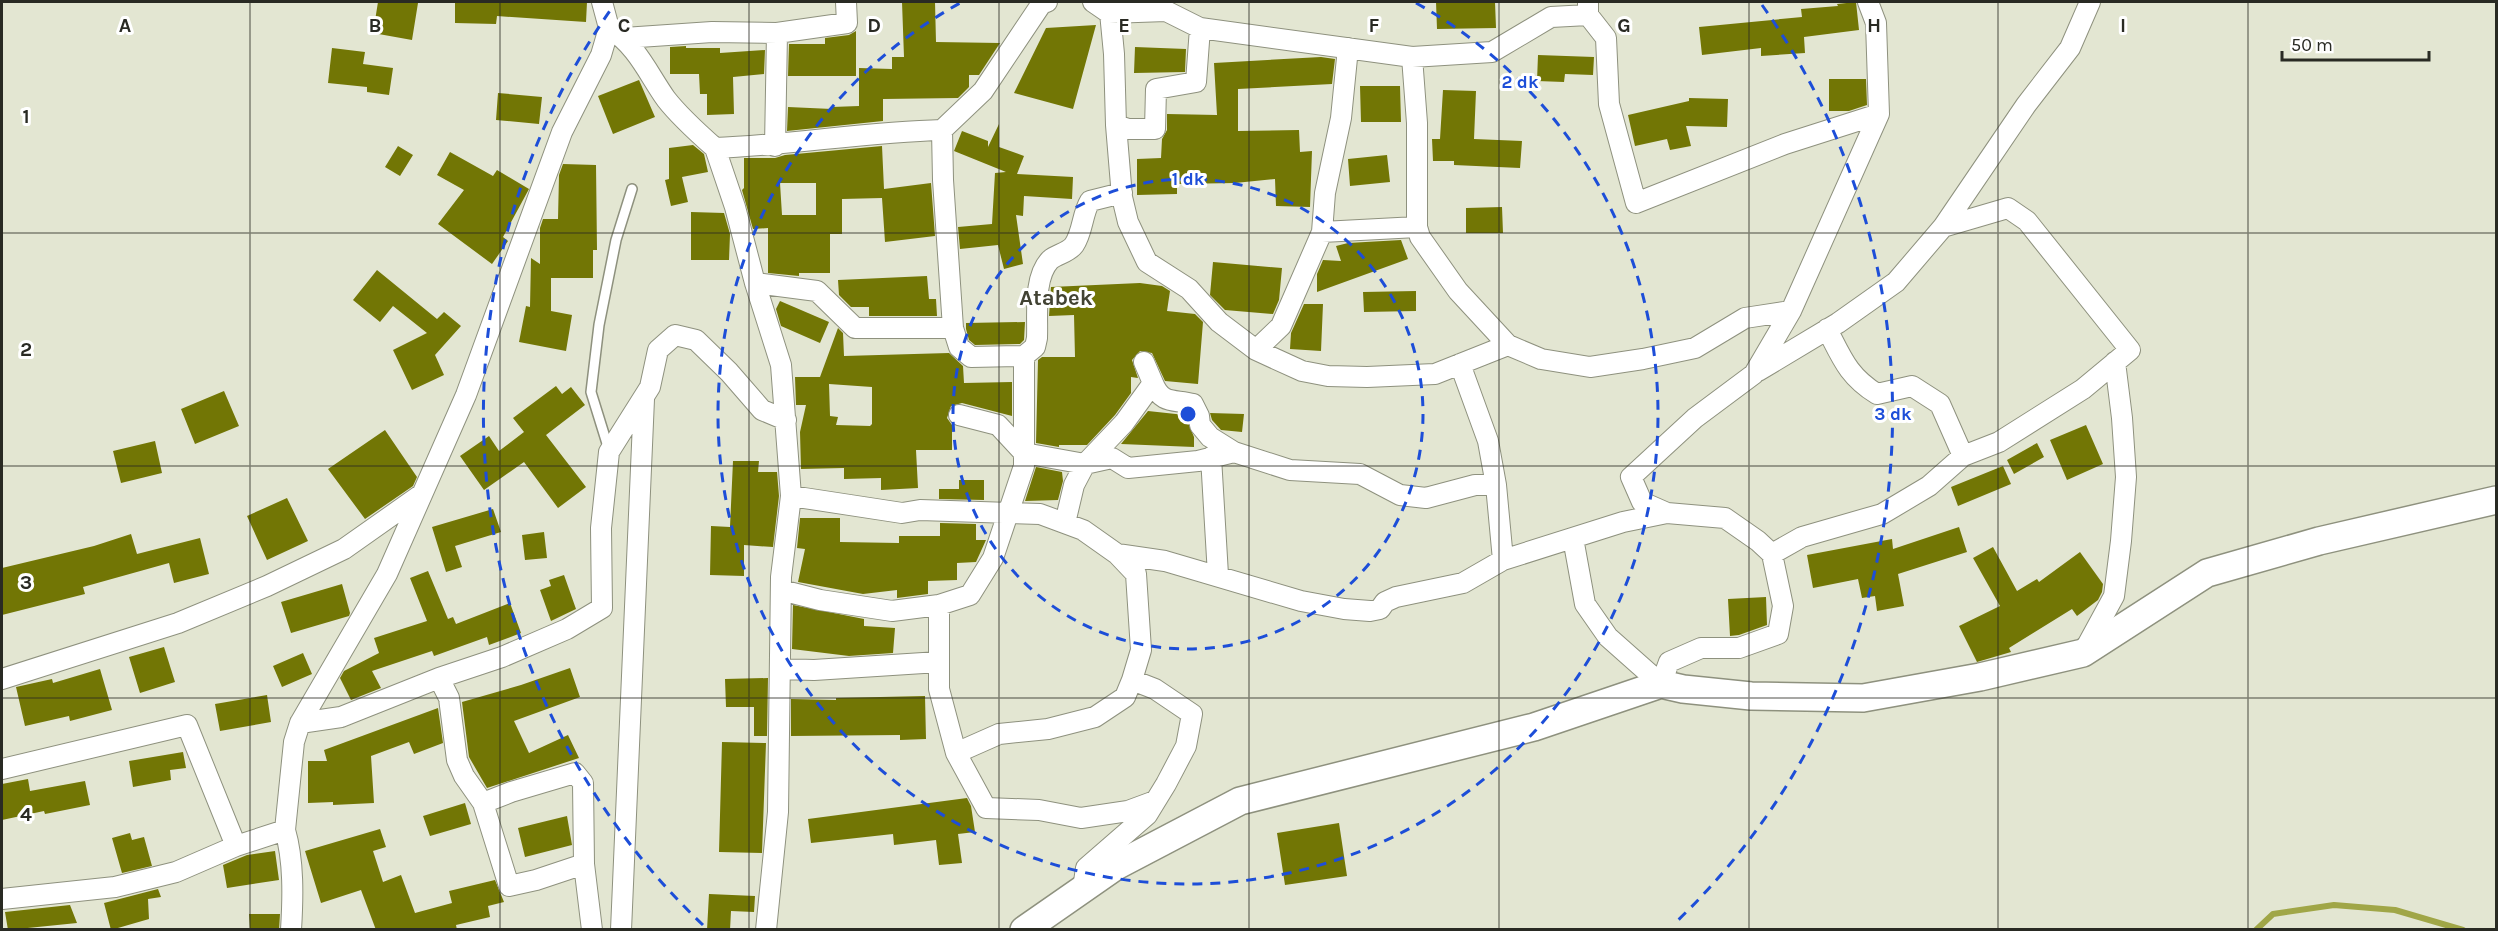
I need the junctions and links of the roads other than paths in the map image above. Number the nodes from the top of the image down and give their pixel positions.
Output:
1 (602, 2) edge
2 (846, 2) edge
3 (1044, 2) edge
4 (1093, 2) edge
5 (1868, 2) edge
6 (2090, 2) edge
7 (1109, 7) edge
8 (1588, 8) edge
9 (1200, 28) junction
10 (616, 33) junction
11 (777, 33) junction
12 (1348, 48) junction
13 (1412, 57) junction
14 (1879, 114) junction
15 (1116, 125) junction
16 (942, 130) junction
17 (775, 146) junction
18 (715, 148) junction
19 (632, 189) dead end
20 (1122, 193) junction
21 (1417, 227) junction
22 (1943, 227) junction
23 (1323, 232) junction
24 (754, 283) junction
25 (1791, 311) junction
26 (953, 328) junction
27 (1827, 329) junction
28 (1508, 345) junction
29 (1256, 350) junction
30 (1024, 356) junction
31 (1144, 362) dead end
32 (2115, 362) junction
33 (1460, 364) junction
34 (1754, 374) junction
35 (1153, 383) junction
36 (644, 397) junction
37 (959, 415) dead end
38 (786, 420) junction
39 (1234, 452) junction
40 (609, 453) junction
41 (1024, 453) junction
42 (1962, 456) junction
43 (1211, 457) junction
44 (1085, 464) junction
45 (1496, 485) junction
46 (423, 493) junction
47 (791, 496) junction
48 (2496, 500) edge
49 (1008, 513) junction
50 (1667, 513) junction
51 (1065, 523) junction
52 (1573, 538) junction
53 (1117, 554) junction
54 (1772, 554) junction
55 (1503, 560) junction
56 (1218, 575) junction
57 (781, 590) junction
58 (939, 605) junction
59 (2083, 653) junction
60 (939, 662) junction
61 (780, 669) junction
62 (439, 678) junction
63 (2, 679) edge
64 (1132, 680) junction
65 (1660, 684) junction
66 (300, 723) junction
67 (956, 753) junction
68 (2, 769) edge
69 (1155, 801) junction
70 (483, 803) junction
71 (285, 830) junction
72 (236, 846) junction
73 (584, 864) junction
74 (1083, 889) junction
75 (2, 898) edge
76 (291, 930) edge
77 (592, 930) edge
78 (621, 930) edge
79 (766, 930) edge
80 (1024, 930) edge

1 - 10 street
2 - 11 street
3 - 16 street
4 - 7 street
5 - 14 street
6 - 22 street
7 - 9 street
7 - 15 street
8 - 13 street
8 - 14 street
9 - 12 street
9 - 15 street
10 - 11 street
10 - 18 street
10 - 46 street
11 - 17 street
12 - 13 street
12 - 23 street
13 - 21 street
14 - 25 street
15 - 20 street
16 - 17 street
16 - 26 street
17 - 18 street
18 - 24 street
19 - 40 lane
20 - 29 street
20 - 30 street
21 - 23 street
21 - 28 street
22 - 27 street
22 - 32 street
23 - 29 street
24 - 26 street
24 - 38 street
25 - 28 street
25 - 34 street
26 - 30 street
27 - 34 street
27 - 42 street
28 - 33 street
29 - 33 street
30 - 41 street
31 - 35 street
32 - 42 street
32 - 59 street
33 - 45 street
34 - 50 street
35 - 39 street
35 - 44 street
36 - 38 street
36 - 40 street
36 - 78 street
37 - 41 street
38 - 47 street
39 - 43 street
39 - 45 street
40 - 62 street
41 - 44 street
41 - 49 street
42 - 54 street
43 - 44 street
43 - 56 street
44 - 51 street
45 - 55 street
46 - 63 street
46 - 66 street
47 - 49 street
47 - 57 street
48 - 59 street
49 - 51 street
49 - 58 street
50 - 52 street
50 - 54 street
51 - 53 street
52 - 55 street
52 - 65 street
53 - 56 street
53 - 64 street
54 - 65 street
55 - 56 street
57 - 58 street
57 - 61 street
58 - 60 street
59 - 65 street
60 - 61 street
60 - 67 street
61 - 79 street
62 - 66 street
62 - 70 street
64 - 67 street
64 - 69 street
65 - 74 street
66 - 71 street
67 - 69 street
68 - 72 street
69 - 74 street
70 - 73 street
70 - 73 street
71 - 72 street
71 - 76 street
72 - 75 street
73 - 77 street
74 - 80 street

